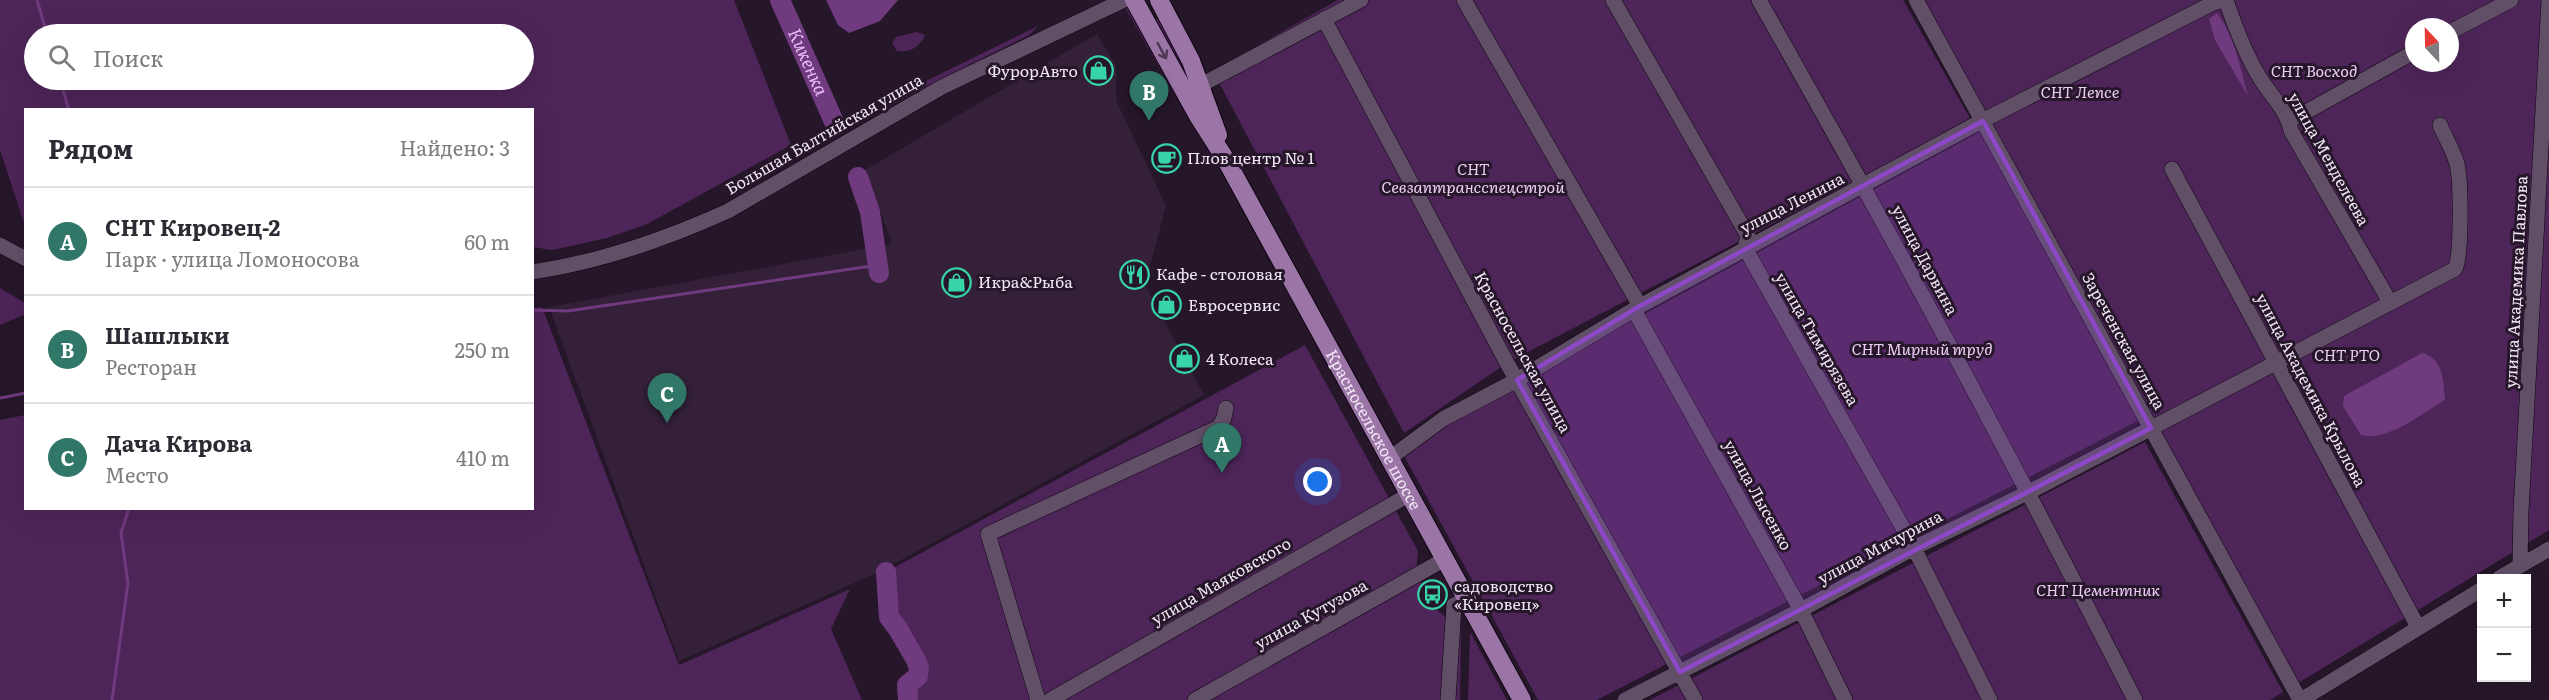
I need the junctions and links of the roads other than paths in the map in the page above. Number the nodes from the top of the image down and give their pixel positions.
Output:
1 (1124, 0) edge
2 (1134, 0) edge
3 (1159, 0) edge
4 (1361, 0) edge
5 (1464, 0) edge
6 (1613, 0) edge
7 (1759, 0) edge
8 (2224, 0) edge
9 (2511, 0) edge
10 (1920, 1) edge
11 (2549, 1) edge
12 (1324, 19) junction
13 (2459, 27) edge
14 (2405, 57) edge
15 (1201, 85) junction
16 (2289, 119) junction
17 (1983, 121) junction
18 (2440, 125) dead end
19 (1226, 160) junction
20 (2172, 169) dead end
21 (1865, 186) junction
22 (0, 245) edge
23 (1745, 248) junction
24 (24, 259) edge
25 (534, 272) edge
26 (2390, 302) junction
27 (1637, 308) junction
28 (2276, 362) junction
29 (1517, 380) junction
30 (1226, 408) dead end
31 (2151, 428) junction
32 (1390, 458) junction
33 (2029, 492) junction
34 (1410, 494) junction
35 (1914, 548) junction
36 (2549, 549) edge
37 (1445, 560) junction
38 (2520, 566) junction
39 (2507, 574) edge
40 (2477, 591) edge
41 (1460, 602) junction
42 (1801, 610) junction
43 (2418, 627) junction
44 (1680, 672) junction
45 (1038, 700) edge
46 (1050, 700) edge
47 (1195, 700) edge
48 (1448, 700) edge
49 (1522, 700) edge
50 (1625, 700) edge
51 (1695, 700) edge
52 (1845, 700) edge
53 (1990, 700) edge
54 (2135, 700) edge
55 (2300, 700) edge

1 - 25 street, Большая Балтийская улица
2 -> 19 main road, Красносельское шоссе
3 - 15 main road, Красносельское шоссе
4 - 12 street
5 - 27 street, улица Лысенко
6 - 23 street, улица Тимирязева
7 - 21 street, улица Дарвина
8 - 16 street, улица Менделеева
8 - 17 street, улица Ленина
9 - 13 street
10 - 17 street, Зареченская улица
11 - 38 street, улица Академика Павлова
12 - 15 street
12 - 29 street, Красносельская улица
14 - 16 street
15 - 19 main road, Красносельское шоссе
16 - 26 street, улица Менделеева
17 - 21 street, улица Ленина
17 - 31 street, Зареченская улица
18 - 26 street, улица Мичурина
19 - 32 main road, Красносельское шоссе
20 - 28 street, улица Академика Крылова
21 - 23 street, улица Ленина
21 - 33 street, улица Дарвина
22 - 24 street
23 - 27 street, улица Ленина
23 - 35 street, улица Тимирязева
26 - 28 street, улица Мичурина
27 - 29 street, улица Ленина
27 - 42 street, улица Лысенко
28 - 31 street, улица Мичурина
28 - 43 street, улица Академика Крылова
29 - 32 street, улица Ленина
29 - 44 street, Красносельская улица
30 - 45 street
31 - 33 street, улица Мичурина
31 - 55 street, Зареченская улица
32 - 34 main road, Красносельское шоссе
33 - 35 street, улица Мичурина
33 - 54 street, улица Дарвина
34 - 37 main road, Красносельское шоссе
34 - 46 street, улица Маяковского
35 - 42 street, улица Мичурина
35 - 53 street, улица Тимирязева
36 - 38 street
37 - 41 main road, Красносельское шоссе
37 - 47 street, улица Кутузова
38 - 39 street
40 - 43 street
41 - 48 street
41 - 49 main road, Красносельское шоссе
42 - 44 street, улица Мичурина
42 - 52 street, улица Лысенко
43 - 55 street
44 - 50 street, улица Мичурина
44 - 51 street, Красносельская улица

